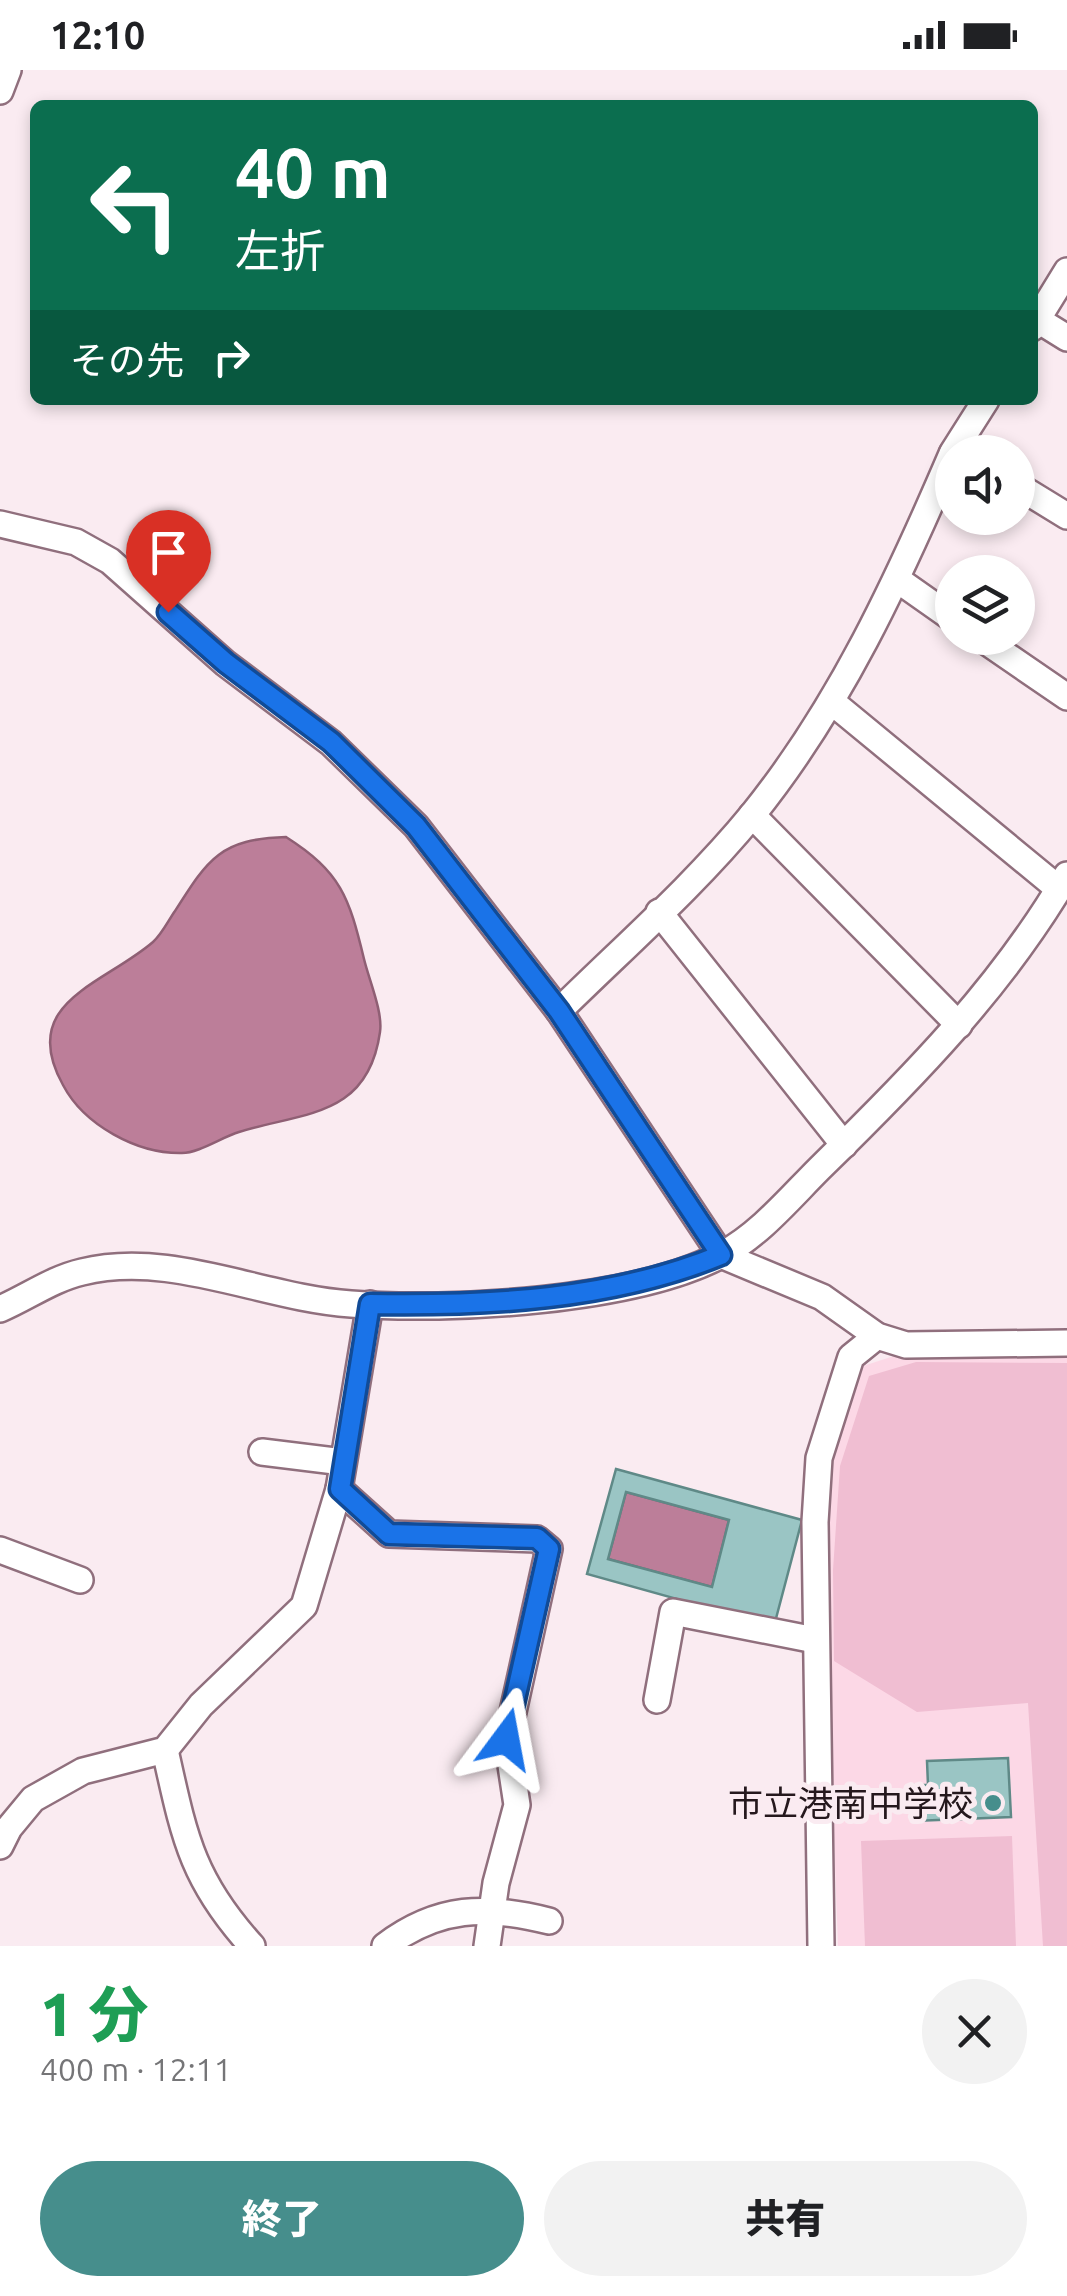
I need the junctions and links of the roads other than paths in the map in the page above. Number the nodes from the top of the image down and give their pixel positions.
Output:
1 (8, 70) edge
2 (0, 90) edge
3 (1067, 271) edge
4 (1038, 319) edge
5 (1038, 325) edge
6 (1067, 338) edge
7 (983, 405) edge
8 (965, 435) edge
9 (1035, 496) edge
10 (935, 497) edge
11 (1067, 516) edge
12 (0, 524) edge
13 (898, 580) junction
14 (935, 606) edge
15 (1006, 655) edge
16 (1067, 697) edge
17 (832, 702) junction
18 (752, 815) junction
19 (1063, 882) edge
20 (659, 912) junction
21 (559, 1011) junction
22 (959, 1025) junction
23 (844, 1145) junction
24 (721, 1255) junction
25 (370, 1304) junction
26 (0, 1309) edge
27 (877, 1336) junction
28 (1067, 1344) edge
29 (262, 1452) dead end
30 (343, 1462) junction
31 (340, 1489) junction
32 (0, 1550) edge
33 (80, 1580) dead end
34 (815, 1640) junction
35 (656, 1700) dead end
36 (165, 1750) junction
37 (0, 1846) edge
38 (493, 1908) junction
39 (548, 1921) dead end
40 (252, 1946) edge
41 (385, 1946) edge
42 (487, 1946) edge
43 (821, 1946) edge

1 - 2 street
3 - 4 street
5 - 6 street
7 - 8 street
9 - 11 street
10 - 13 street
12 - 21 street
13 - 14 street
13 - 17 street
15 - 16 street
17 - 18 street
17 - 19 street
18 - 20 street
18 - 22 street
19 - 22 street
20 - 21 street
20 - 23 street
21 - 24 street
22 - 23 street
23 - 24 street
24 - 25 street
24 - 27 street
25 - 26 street
25 - 30 street
27 - 28 street
27 - 34 street
29 - 30 street
30 - 31 street
31 - 36 street
31 - 38 street
32 - 33 street
34 - 35 street
34 - 43 street
36 - 37 street
36 - 40 street
38 - 39 street
38 - 41 street
38 - 42 street

